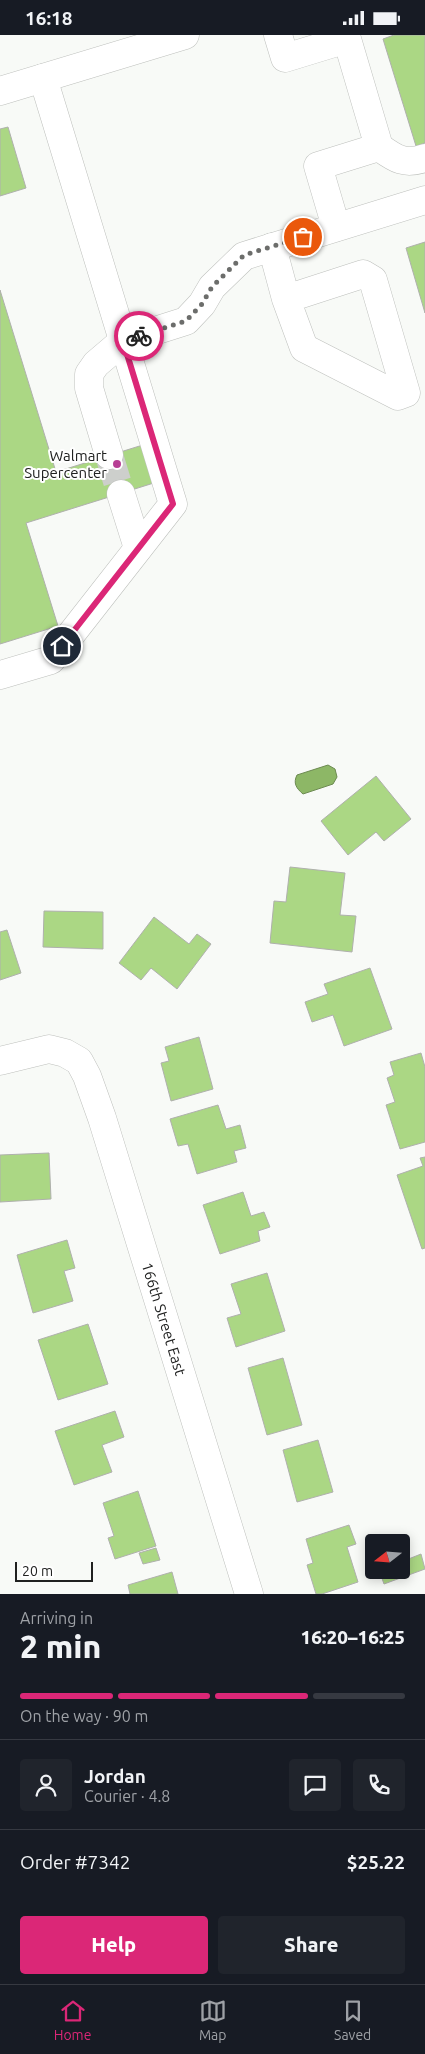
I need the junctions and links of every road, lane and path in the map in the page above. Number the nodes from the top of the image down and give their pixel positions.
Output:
1 (185, 35) edge
2 (278, 35) edge
3 (353, 37) edge
4 (42, 78) junction
5 (0, 91) edge
6 (379, 147) junction
7 (425, 159) edge
8 (425, 200) edge
9 (336, 227) junction
10 (272, 247) junction
11 (286, 299) junction
12 (123, 341) junction
13 (109, 455) tunnel mouth
14 (121, 494) tunnel mouth
15 (138, 548) junction
16 (0, 675) edge
17 (0, 1061) edge
18 (249, 1594) edge

1 - 4 street
2 - 3 street
3 - 6 street
4 - 5 street
4 - 12 street
6 - 7 street
6 - 9 street
8 - 9 street
9 - 10 street
10 - 11 street
10 - 12 street
11 - 11 street
12 - 13 street
12 - 15 street
14 - 15 street
15 - 16 street
17 - 18 street, 166th Street East

